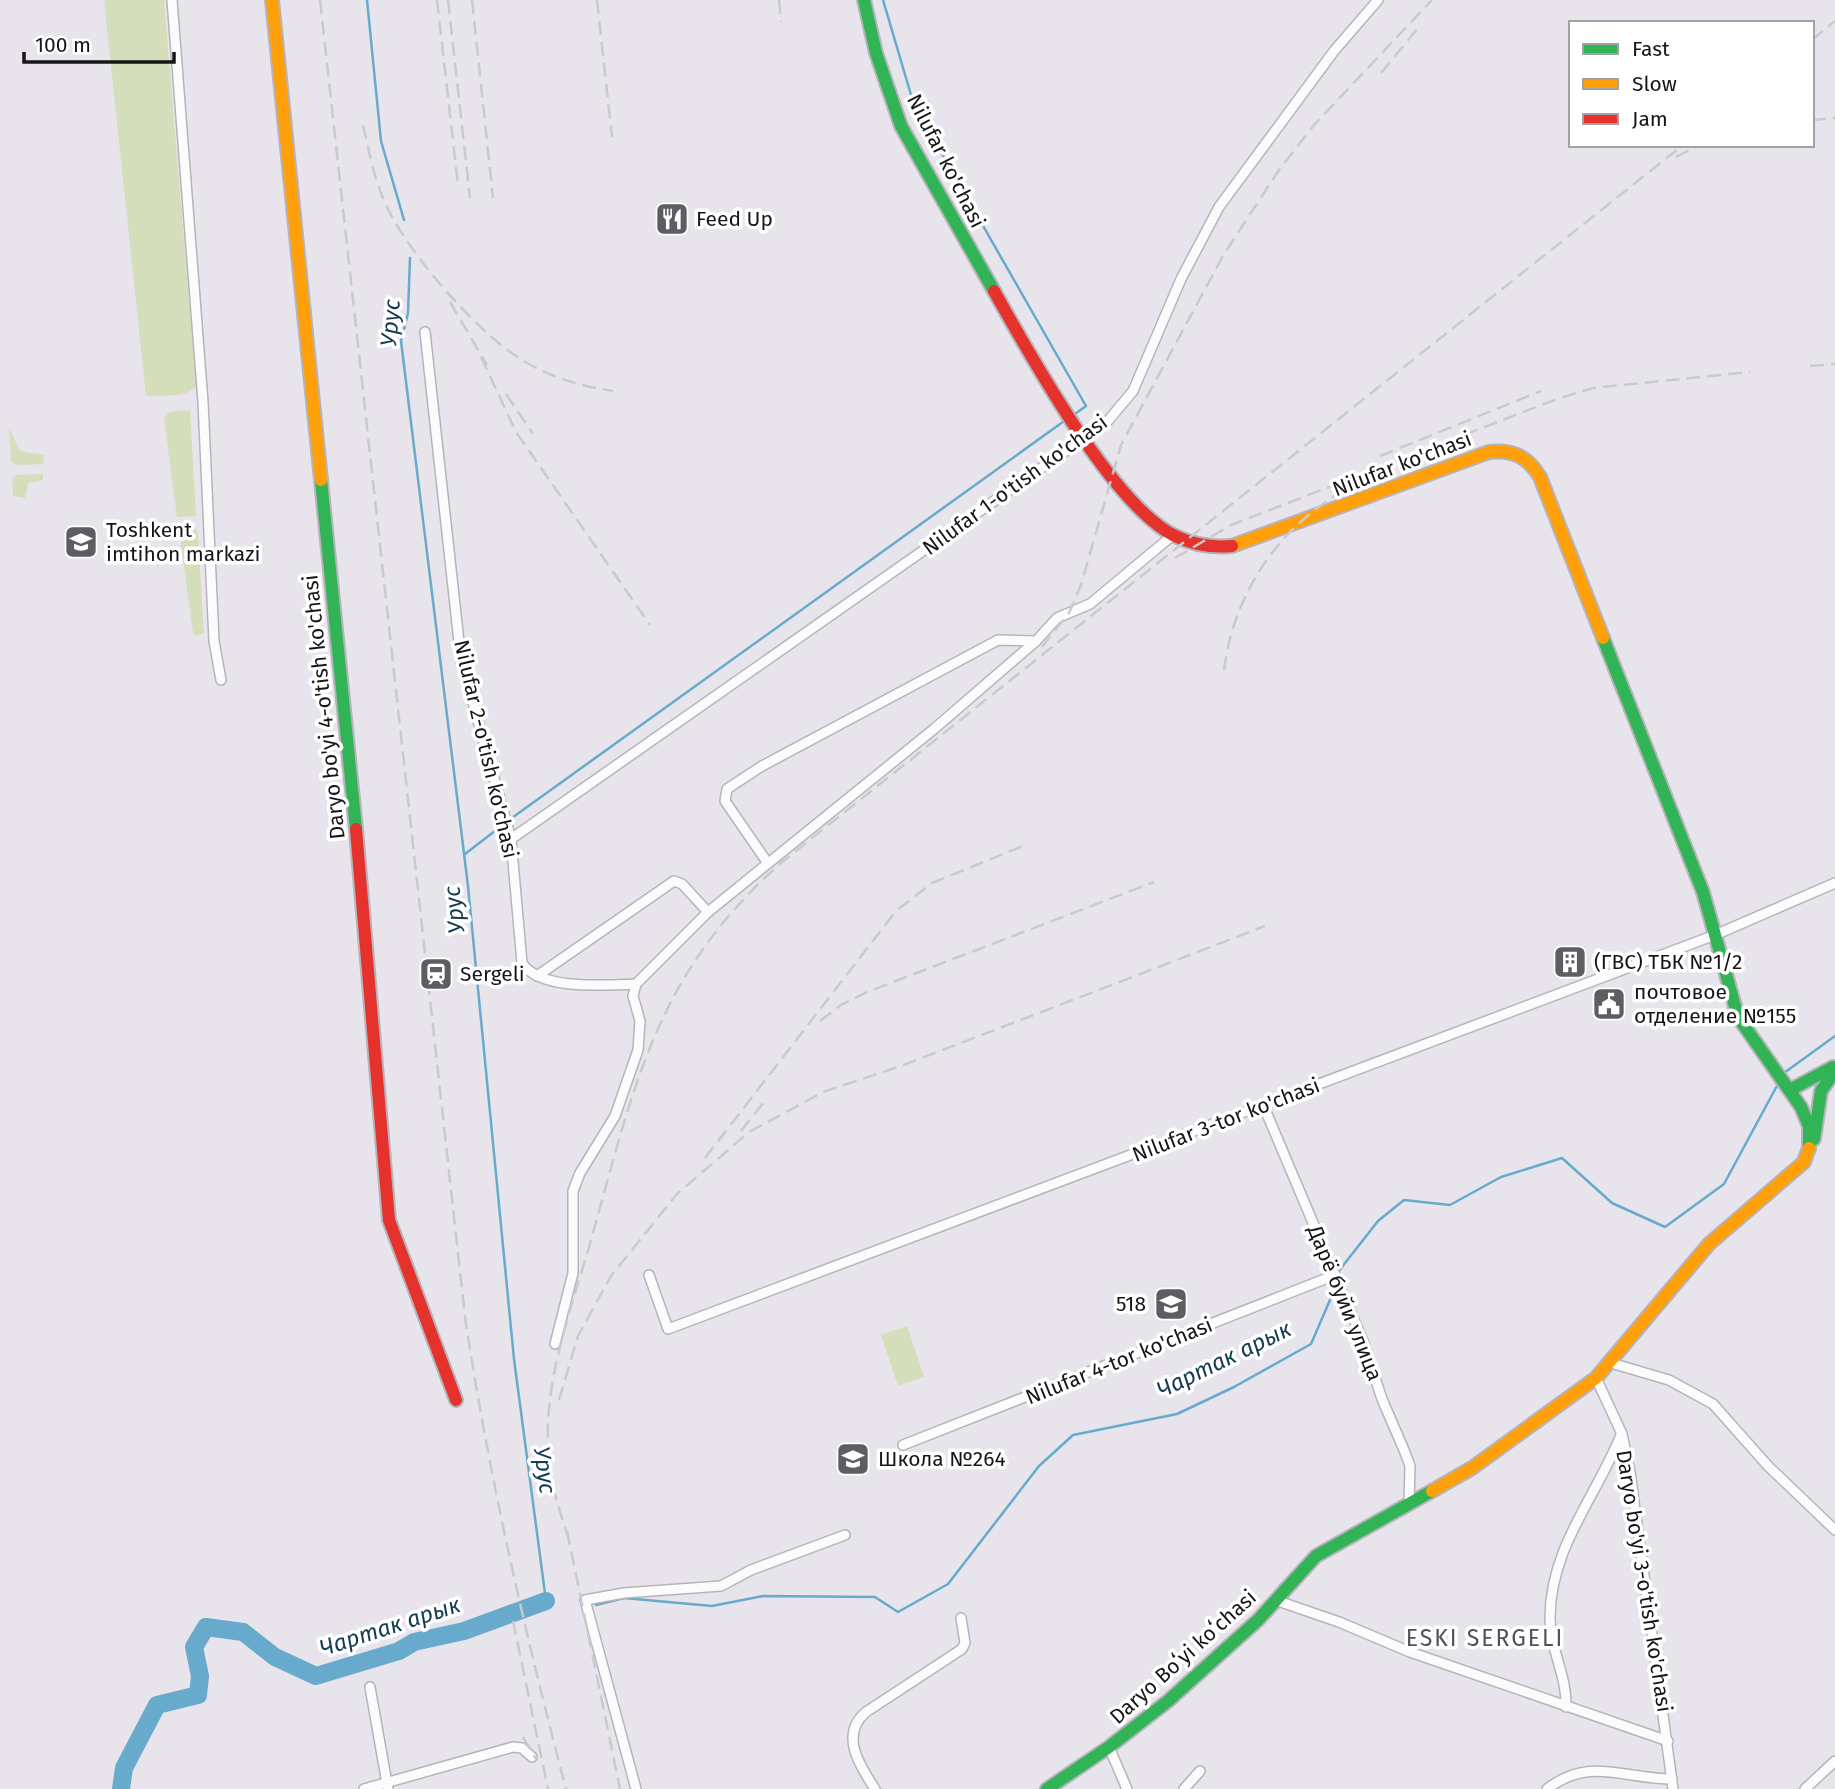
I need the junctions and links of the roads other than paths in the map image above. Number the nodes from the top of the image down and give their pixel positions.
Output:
1 (172, 0) edge
2 (272, 0) edge
3 (864, 0) edge
4 (1378, 0) edge
5 (425, 332) dead end
6 (1085, 438) junction
7 (1173, 535) junction
8 (1037, 641) junction
9 (221, 680) dead end
10 (511, 839) junction
11 (767, 862) junction
12 (1835, 883) edge
13 (708, 912) junction
14 (1715, 935) junction
15 (537, 976) junction
16 (636, 984) junction
17 (1835, 1068) edge
18 (1790, 1090) junction
19 (1264, 1107) junction
20 (1812, 1147) junction
21 (649, 1275) dead end
22 (1335, 1275) junction
23 (555, 1344) dead end
24 (1611, 1363) junction
25 (1596, 1378) junction
26 (456, 1400) dead end
27 (1622, 1434) junction
28 (903, 1446) dead end
29 (1409, 1503) junction
30 (1835, 1530) edge
31 (845, 1535) dead end
32 (1275, 1600) junction
33 (961, 1618) dead end
34 (370, 1687) dead end
35 (1566, 1707) junction
36 (1668, 1741) junction
37 (1109, 1747) junction
38 (532, 1757) dead end
39 (1835, 1761) edge
40 (1200, 1770) dead end
41 (1672, 1784) edge
42 (388, 1785) edge
43 (364, 1789) edge
44 (636, 1789) edge
45 (874, 1789) edge
46 (1046, 1789) edge
47 (1127, 1789) edge
48 (1184, 1789) edge
49 (1547, 1789) edge
50 (1805, 1789) edge

1 - 9 street
2 - 26 street, Daryo bo'yi 4-o'tish ko'chasi
3 - 6 street, Nilufar ko'chasi
4 - 6 street, Nilufar 1-o'tish ko'chasi
5 - 10 street, Nilufar 2-o'tish ko'chasi
6 - 7 street, Nilufar ko'chasi
6 - 10 street, Nilufar 1-o'tish ko'chasi
7 - 8 street
7 - 14 street, Nilufar ko'chasi
8 - 11 street
8 - 11 street
10 - 15 street, Nilufar 2-o'tish ko'chasi
11 - 13 street
12 - 14 street, Nilufar 3-tor ko'chasi
13 - 15 street
13 - 16 street
14 - 18 street, Nilufar ko'chasi
14 - 19 street, Nilufar 3-tor ko'chasi
15 - 16 street
16 - 23 street
17 - 18 street
17 - 20 street
18 - 20 street, Nilufar ko'chasi
19 - 21 street, Nilufar 3-tor ko'chasi
19 - 22 street, Дарё буйи улица
20 - 24 street, Daryo Boʻyi koʻchasi
22 - 28 street, Nilufar 4-tor ko'chasi
22 - 29 street, Дарё буйи улица
24 - 25 street, Daryo Boʻyi koʻchasi
24 - 30 street
25 - 27 street, Daryo bo'yi 3-o'tish ko'chasi
25 - 29 street, Daryo Boʻyi koʻchasi
27 - 35 street
27 - 36 street, Daryo bo'yi 3-o'tish ko'chasi
29 - 32 street, Daryo Boʻyi koʻchasi
31 - 44 street
32 - 35 street
32 - 37 street, Daryo Boʻyi koʻchasi
33 - 45 street
34 - 42 street
35 - 36 street
36 - 41 street, Daryo bo'yi 3-o'tish ko'chasi
37 - 46 street, Daryo Boʻyi koʻchasi
37 - 47 street
38 - 42 street
39 - 50 street
40 - 48 street
41 - 49 street
42 - 43 street

